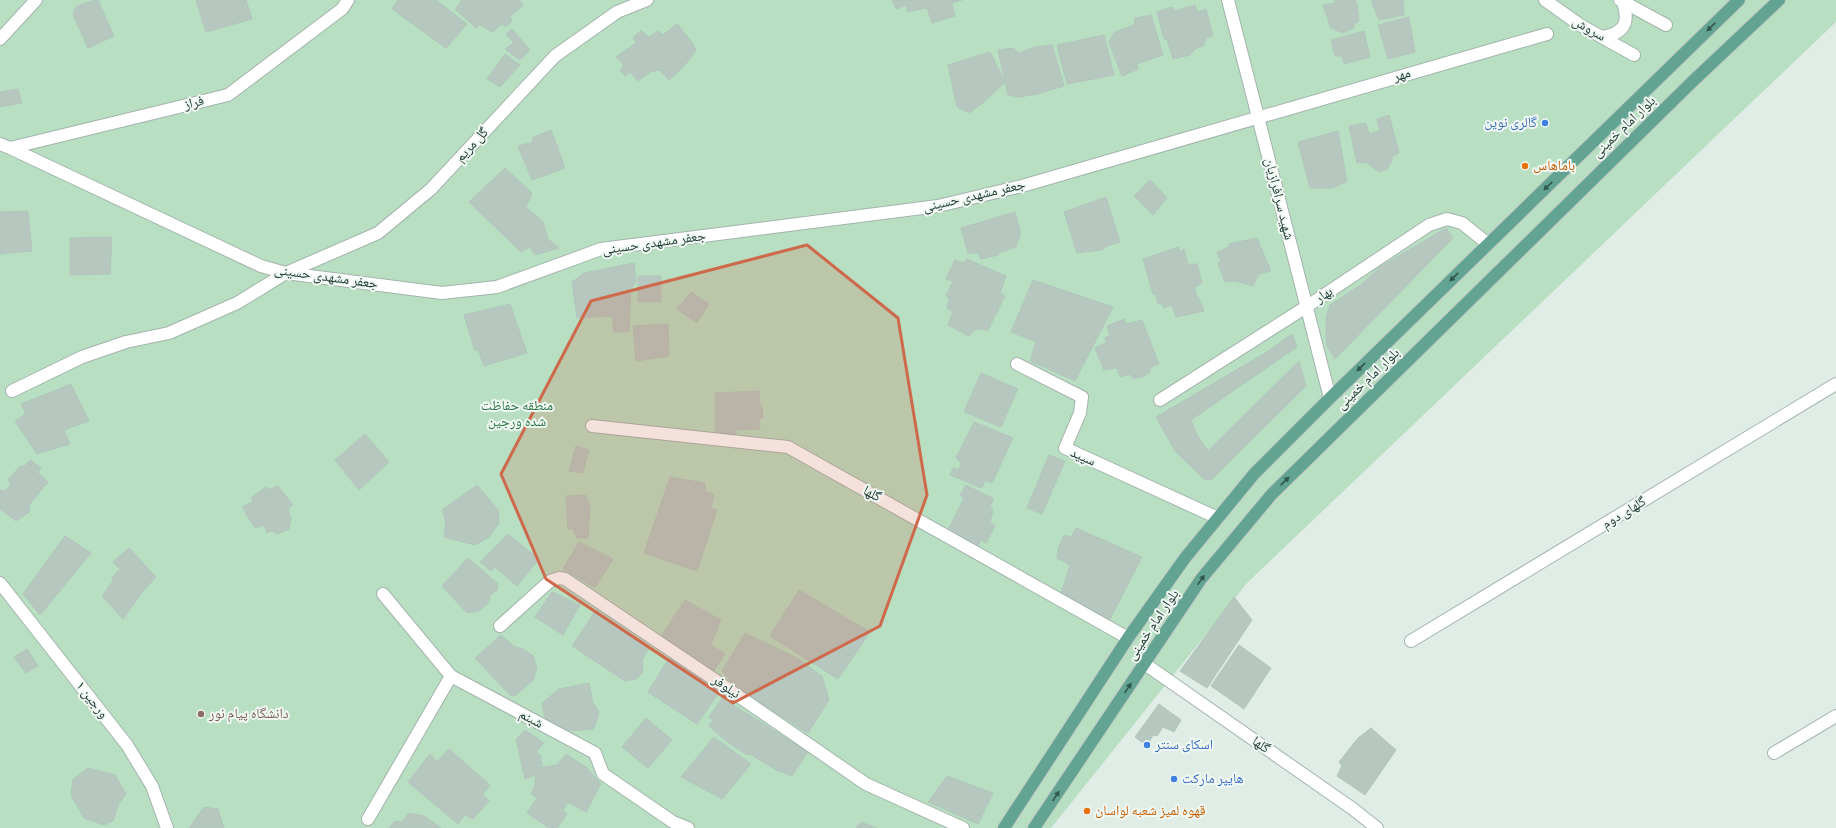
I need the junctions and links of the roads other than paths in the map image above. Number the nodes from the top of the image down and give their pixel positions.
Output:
1 (36, 0) edge
2 (348, 0) edge
3 (647, 0) edge
4 (1228, 0) edge
5 (1545, 0) edge
6 (1739, 0) edge
7 (1779, 0) edge
8 (1622, 1) edge
9 (1666, 25) dead end
10 (1547, 34) dead end
11 (1603, 37) junction
12 (0, 39) edge
13 (1634, 55) dead end
14 (1258, 116) junction
15 (5, 146) edge
16 (1488, 244) junction
17 (286, 273) junction
18 (1306, 307) junction
19 (1018, 364) dead end
20 (1836, 384) edge
21 (12, 390) dead end
22 (1330, 398) junction
23 (1160, 400) dead end
24 (592, 426) dead end
25 (1218, 518) junction
26 (0, 583) edge
27 (383, 594) dead end
28 (500, 626) dead end
29 (1128, 638) junction
30 (1411, 641) dead end
31 (1145, 664) junction
32 (451, 676) junction
33 (1836, 716) edge
34 (1774, 753) dead end
35 (368, 819) dead end
36 (167, 828) edge
37 (688, 828) edge
38 (963, 828) edge
39 (1004, 828) edge
40 (1034, 828) edge
41 (1377, 828) edge

1 - 12 street
2 - 15 street, فراز
3 - 17 street, گل مریم
4 - 14 street, شهید سرافرازیان
5 - 11 street, سروش
6 -> 16 main road, بلوار امام خمینی
31 -> 7 main road, بلوار امام خمینی
8 - 9 street
8 - 11 street
10 - 14 street, مهر
11 - 13 street, سروش
14 - 17 street, جعفر مشهدی حسینی
14 - 18 street, شهید سرافرازیان
15 - 17 street, جعفر مشهدی حسینی
16 - 18 street, بهار
16 -> 22 main road, بلوار امام خمینی
17 - 21 street, گل مریم
18 - 22 street, شهید سرافرازیان
18 - 23 street, بهار
19 - 25 street, سپید
20 - 30 street, گلهای دوم
22 - 25 main road, بلوار امام خمینی
24 - 29 street, گلها
25 - 29 main road, بلوار امام خمینی
26 - 36 street, ورجین ۱
27 - 32 street, شبنم
28 - 38 street, نیلوفر
29 - 39 main road, بلوار امام خمینی
40 -> 31 main road, بلوار امام خمینی
31 - 41 street, گلها
32 - 35 street
32 - 37 street, شبنم
33 - 34 street

